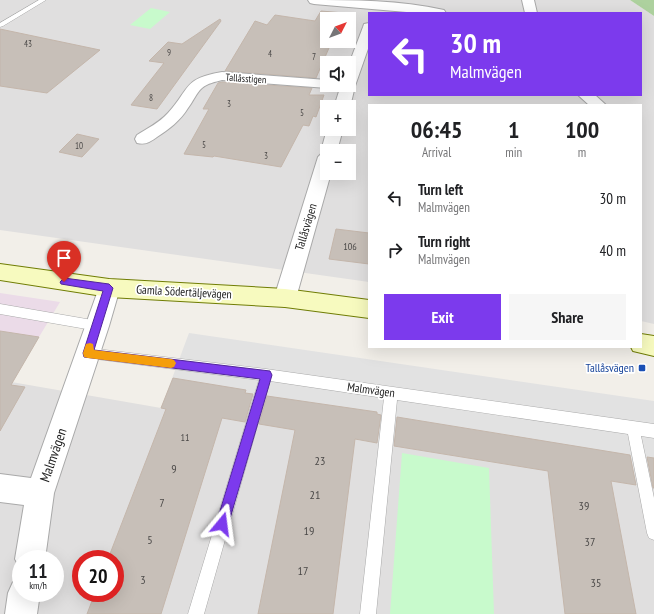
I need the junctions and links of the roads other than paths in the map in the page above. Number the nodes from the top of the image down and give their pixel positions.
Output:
1 (43, 0) edge
2 (314, 0) edge
3 (528, 0) edge
4 (375, 9) edge
5 (434, 12) edge
6 (531, 12) edge
7 (0, 25) edge
8 (368, 29) edge
9 (356, 58) edge
10 (320, 83) edge
11 (587, 96) edge
12 (597, 104) edge
13 (143, 139) dead end
14 (320, 180) edge
15 (0, 272) edge
16 (109, 288) junction
17 (285, 298) junction
18 (368, 309) edge
19 (0, 310) edge
20 (98, 326) junction
21 (642, 344) edge
22 (654, 346) edge
23 (88, 353) junction
24 (266, 375) junction
25 (391, 393) junction
26 (633, 428) junction
27 (654, 432) edge
28 (0, 488) edge
29 (40, 493) junction
30 (654, 533) edge
31 (31, 550) edge
32 (23, 602) edge
33 (21, 614) edge
34 (196, 614) edge
35 (368, 614) edge

1 - 7 lane
2 - 4 street
3 - 6 street
4 - 5 street
8 - 9 street
10 - 13 street, Tallåsstigen
11 - 12 street
14 - 17 street, Tallåsvägen
15 - 16 street, Gamla Södertäljevägen
16 - 17 street, Gamla Södertäljevägen
16 - 20 street, Malmvägen
17 - 18 street, Gamla Södertäljevägen
19 - 20 lane
20 - 23 street, Malmvägen
21 - 22 street
23 - 24 lane, Malmvägen
23 - 29 street, Malmvägen
24 - 25 lane, Malmvägen
24 - 34 lane
25 - 26 lane, Malmvägen
25 - 35 lane
26 - 27 lane, Malmvägen
26 - 30 lane
28 - 29 street
29 - 31 street, Malmvägen
32 - 33 street

